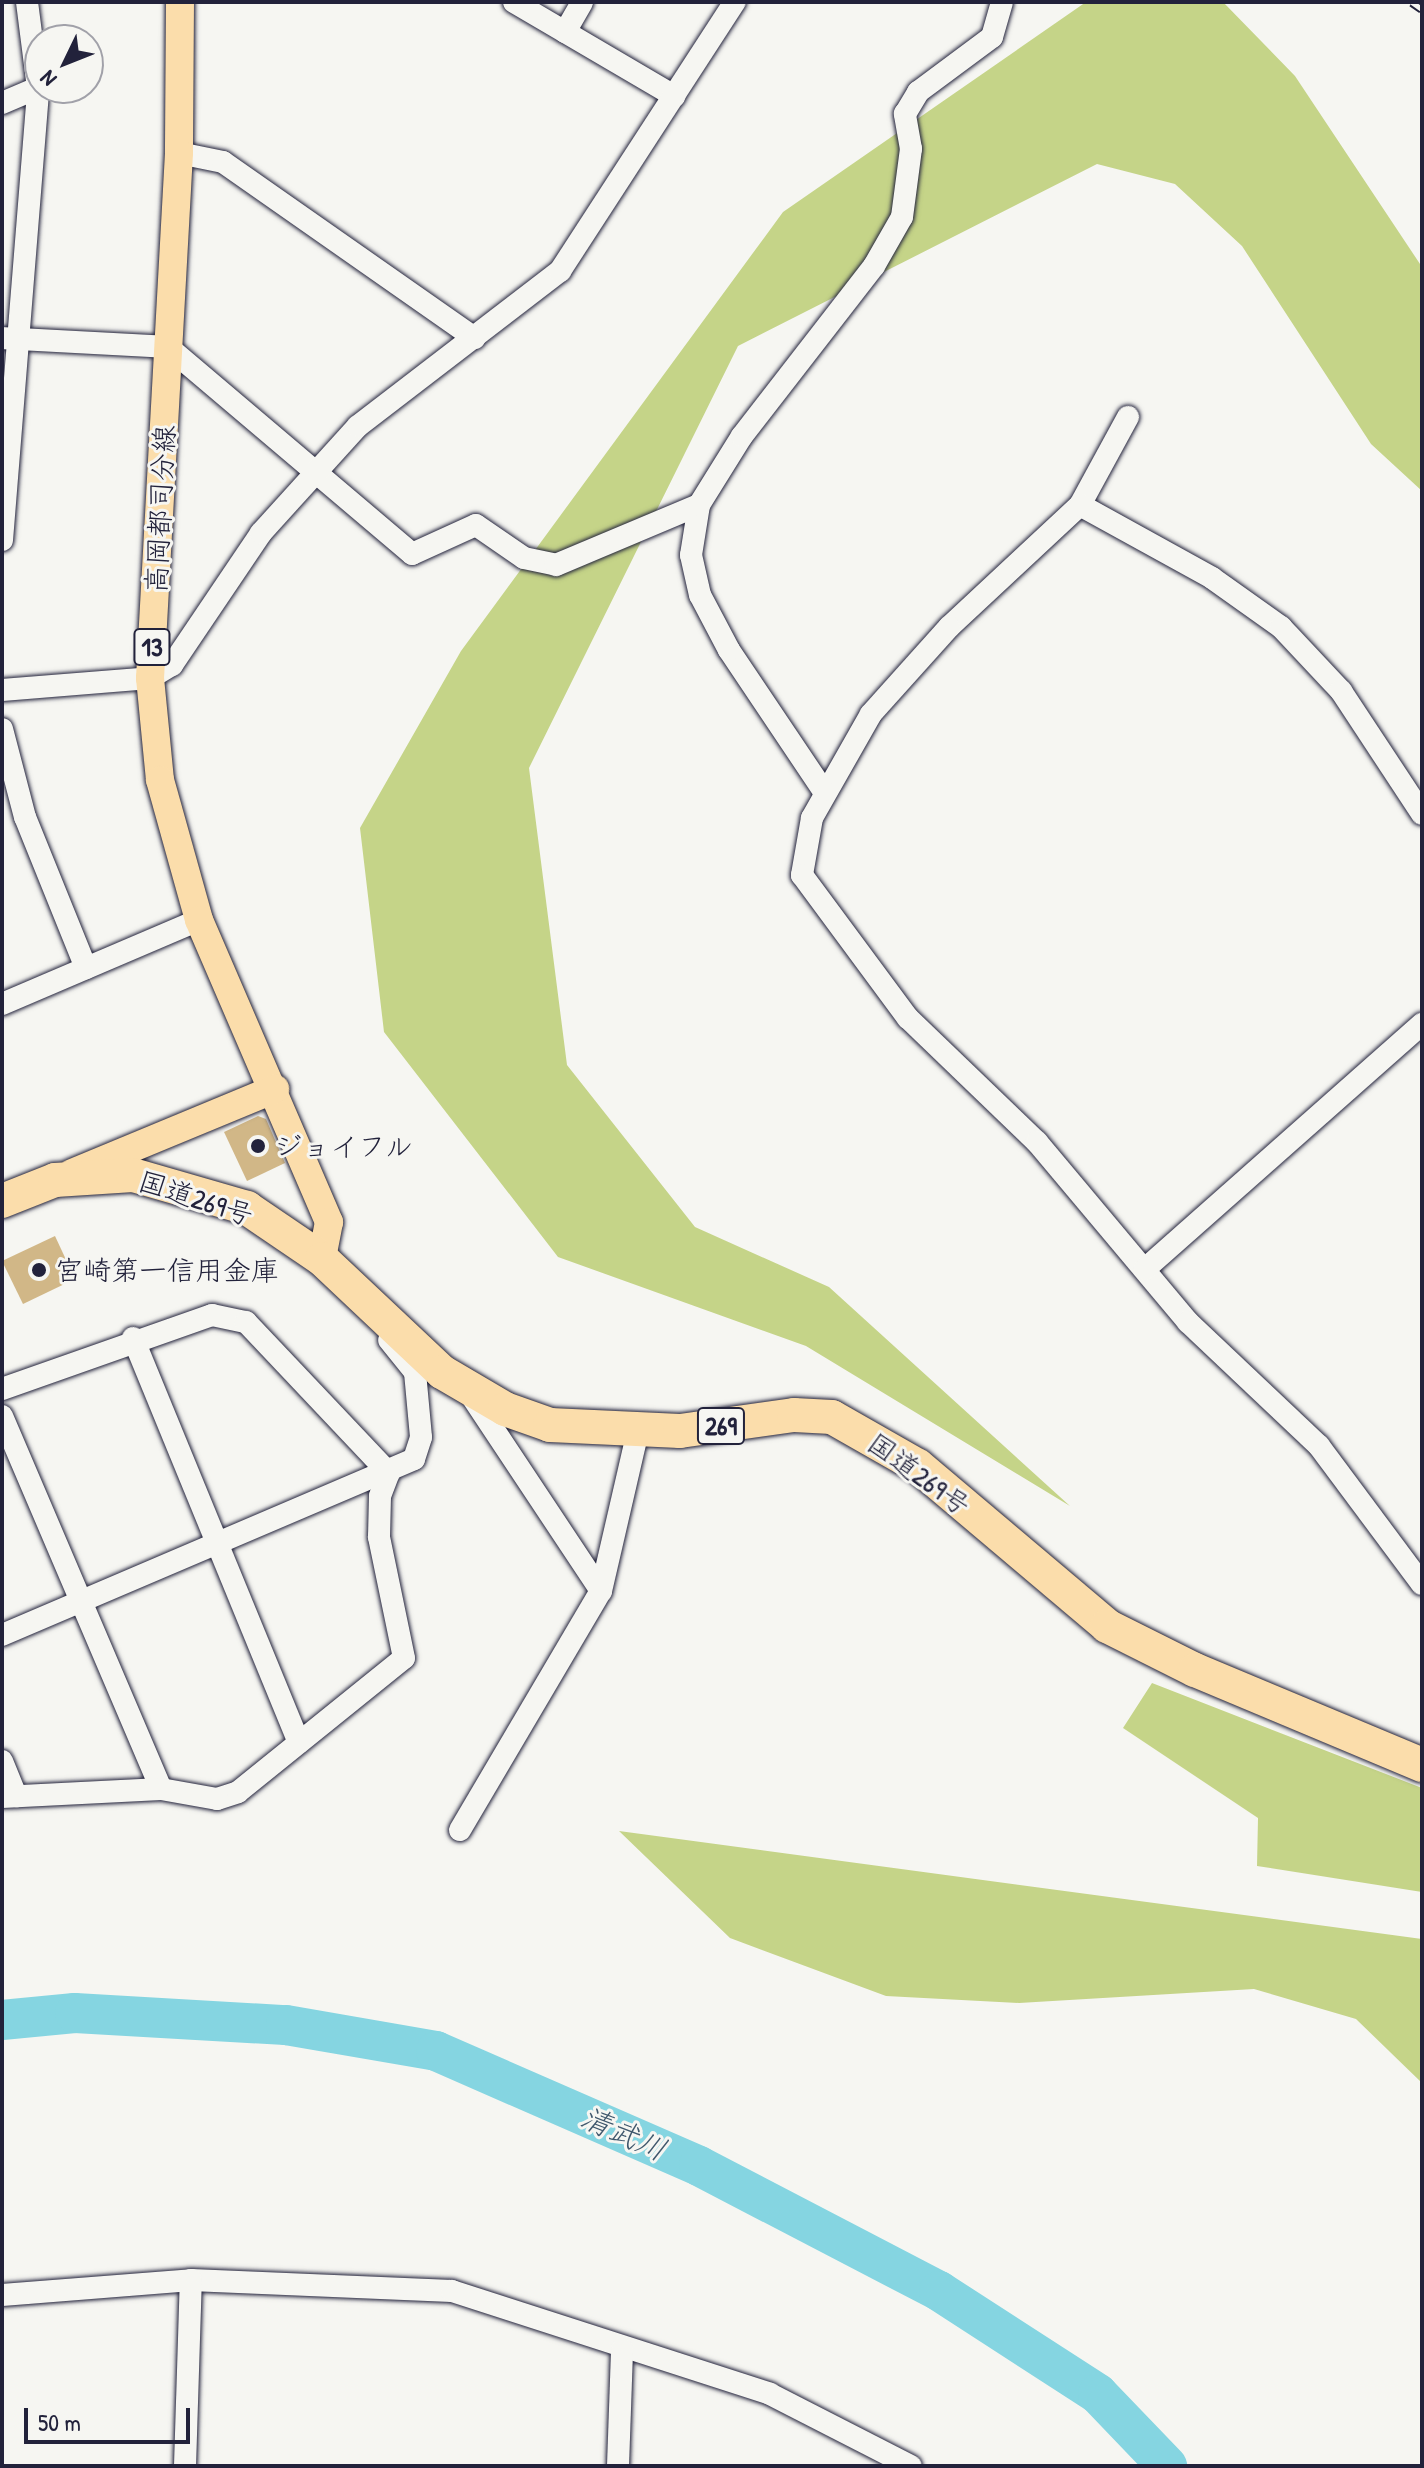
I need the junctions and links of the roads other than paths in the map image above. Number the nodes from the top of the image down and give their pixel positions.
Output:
1 (27, 2) edge
2 (180, 2) edge
3 (514, 2) edge
4 (582, 2) edge
5 (735, 2) edge
6 (1002, 2) edge
7 (30, 24) edge
8 (565, 32) junction
9 (24, 94) edge
10 (674, 96) junction
11 (2, 103) edge
12 (36, 104) edge
13 (179, 153) junction
14 (474, 338) junction
15 (8, 339) edge
16 (168, 347) junction
17 (1128, 417) dead end
18 (318, 468) junction
19 (699, 505) junction
20 (1080, 505) junction
21 (2, 540) edge
22 (150, 678) junction
23 (2, 690) edge
24 (2, 729) edge
25 (823, 790) junction
26 (1422, 814) edge
27 (199, 920) junction
28 (86, 968) junction
29 (2, 1004) edge
30 (1422, 1024) edge
31 (275, 1089) junction
32 (55, 1180) junction
33 (2, 1201) edge
34 (322, 1259) junction
35 (1145, 1269) junction
36 (133, 1338) junction
37 (463, 1384) junction
38 (2, 1389) edge
39 (2, 1416) edge
40 (638, 1431) junction
41 (389, 1473) junction
42 (220, 1544) junction
43 (1422, 1584) edge
44 (601, 1591) junction
45 (81, 1602) junction
46 (2, 1635) edge
47 (299, 1742) junction
48 (2, 1761) edge
49 (1422, 1765) edge
50 (161, 1789) junction
51 (9, 1797) edge
52 (460, 1830) dead end
53 (191, 2280) junction
54 (2, 2295) edge
55 (622, 2349) junction
56 (185, 2466) edge
57 (618, 2466) edge
58 (911, 2466) edge

1 - 7 street
2 - 13 main road, 高岡都司分線 / 13
3 - 8 street
4 - 8 street
5 - 10 street
6 - 19 street
8 - 10 street
9 - 11 street
10 - 14 street
12 - 15 street
13 - 14 street
13 - 16 main road, 高岡都司分線 / 13
14 - 18 street
15 - 16 street
15 - 21 street
16 - 18 street
16 - 22 main road, 高岡都司分線 / 13
17 - 20 street
18 - 19 street
18 - 22 street
19 - 25 street
20 - 25 street
20 - 26 street
22 - 23 street
22 - 27 main road, 高岡都司分線 / 13
24 - 28 street
25 - 35 street
27 - 28 street
27 - 31 main road, 高岡都司分線 / 13
28 - 29 street
30 - 35 street
31 - 32 main road
31 - 34 main road, 高岡都司分線 / 13
32 - 33 highway, 国道269号 / 269
32 - 34 highway, 国道269号 / 269
34 - 37 highway, 国道269号 / 269
34 - 41 street
35 - 43 street
36 - 38 street
36 - 41 street
36 - 42 street
37 - 40 highway, 国道269号 / 269
37 - 44 street
39 - 45 street
40 - 44 street
40 - 49 highway, 国道269号 / 269
41 - 42 street
41 - 47 street
42 - 45 street
42 - 47 street
44 - 52 street
45 - 46 street
45 - 50 street
47 - 50 street
48 - 51 street
50 - 51 street
53 - 54 street
53 - 55 street
53 - 56 street
55 - 57 street
55 - 58 street

